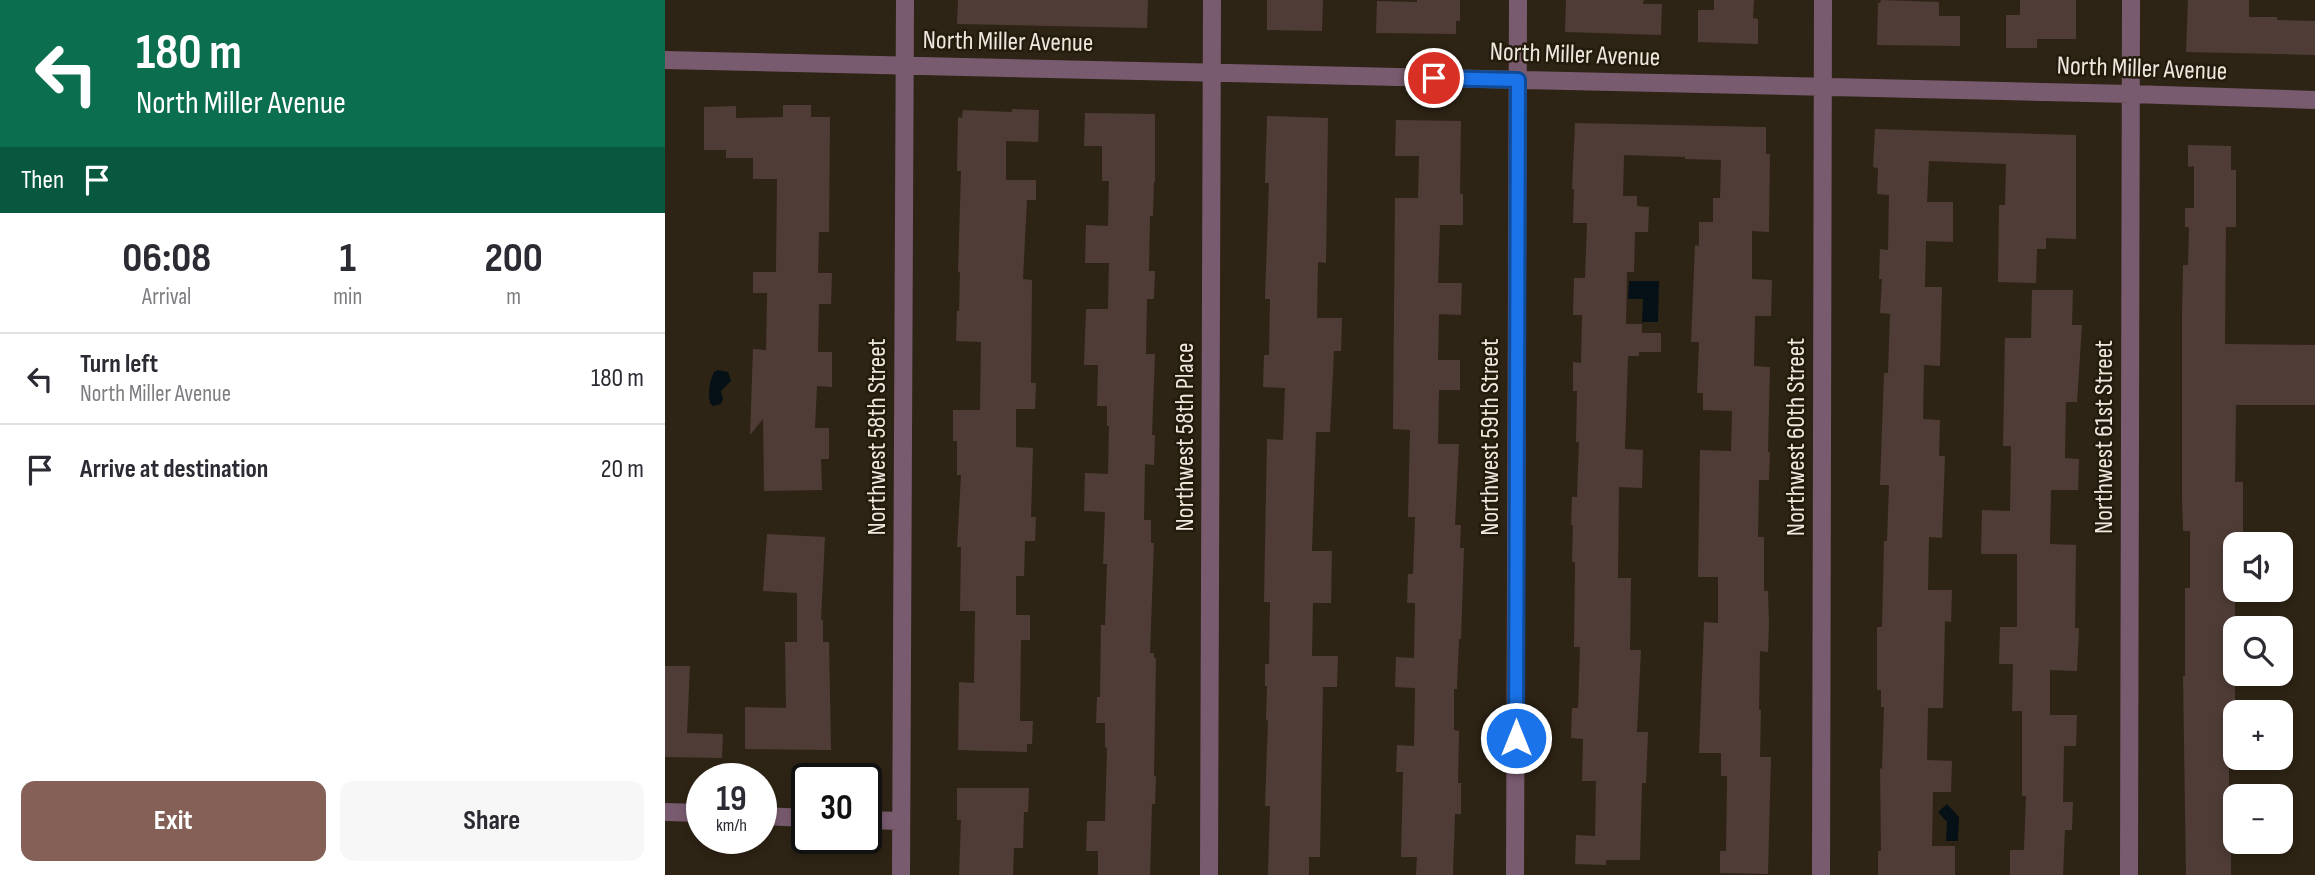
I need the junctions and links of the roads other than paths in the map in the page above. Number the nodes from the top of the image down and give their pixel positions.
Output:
1 (905, 0) edge
2 (1212, 0) edge
3 (1518, 0) edge
4 (1823, 0) edge
5 (2131, 0) edge
6 (665, 60) edge
7 (906, 66) junction
8 (1212, 73) junction
9 (1518, 80) junction
10 (1824, 88) junction
11 (2131, 94) junction
12 (2315, 100) edge
13 (665, 812) edge
14 (686, 813) edge
15 (882, 820) edge
16 (901, 821) junction
17 (901, 875) edge
18 (1209, 875) edge
19 (1515, 875) edge
20 (1821, 875) edge
21 (2129, 875) edge

1 - 7 street, Northwest 58th Street
2 - 8 street, Northwest 58th Place
3 - 9 street, Northwest 59th Street
4 - 10 street, Northwest 60th Street
5 - 11 street, Northwest 61st Street
6 - 7 street, North Miller Avenue
7 - 8 street, North Miller Avenue
7 - 16 street, Northwest 58th Street
8 - 9 street, North Miller Avenue
8 - 18 street, Northwest 58th Place
9 - 10 street, North Miller Avenue
9 - 19 street, Northwest 59th Street
10 - 11 street, North Miller Avenue
10 - 20 street, Northwest 60th Street
11 - 12 street, North Miller Avenue
11 - 21 street, Northwest 61st Street
13 - 14 street
15 - 16 street
16 - 17 street, Northwest 58th Street

